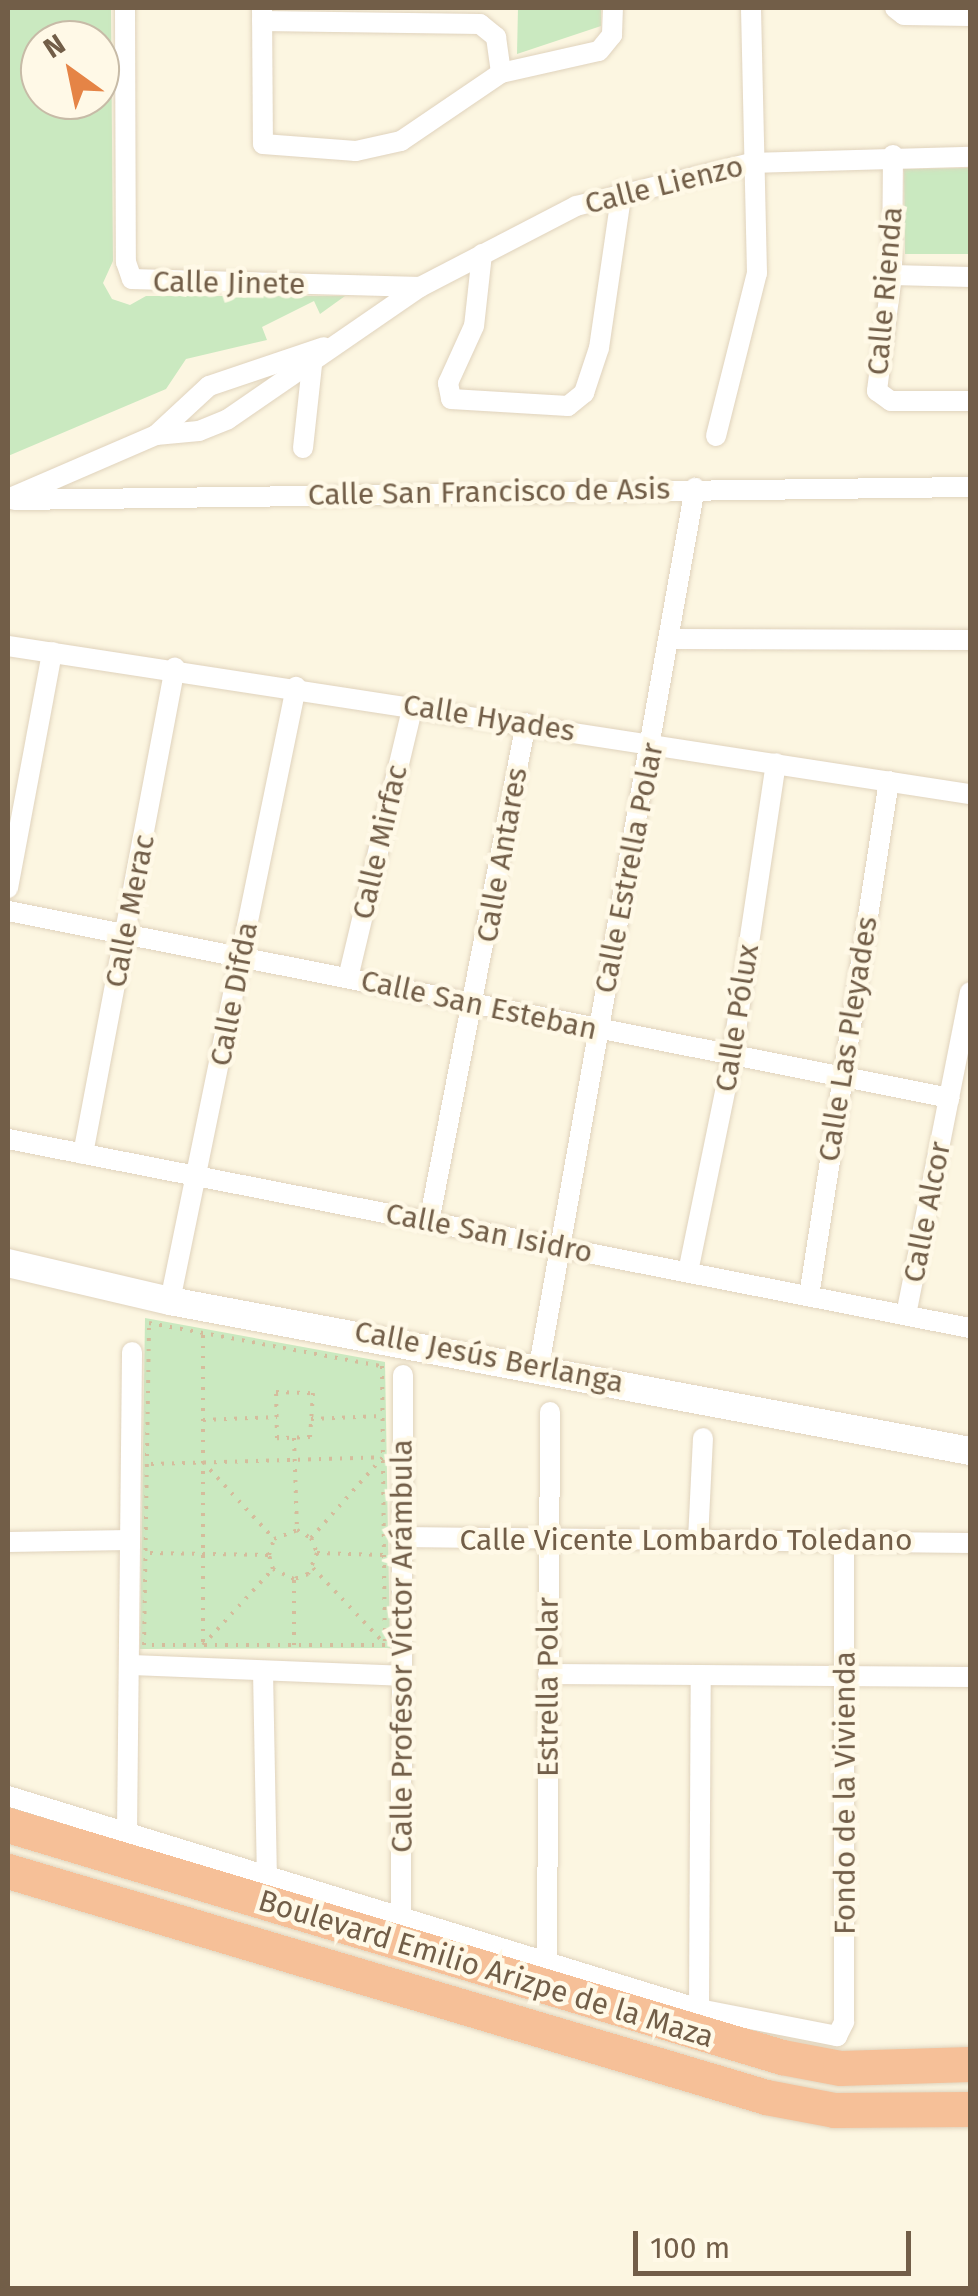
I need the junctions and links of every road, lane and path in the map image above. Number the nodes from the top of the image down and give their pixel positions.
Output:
1 (125, 8) edge
2 (612, 8) edge
3 (751, 8) edge
4 (895, 8) edge
5 (262, 14) edge
6 (970, 16) edge
7 (502, 73) junction
8 (893, 155) junction
9 (970, 156) edge
10 (751, 162) junction
11 (622, 191) junction
12 (482, 254) junction
13 (892, 275) junction
14 (970, 277) edge
15 (420, 288) junction
16 (313, 356) junction
17 (970, 401) edge
18 (156, 435) junction
19 (716, 436) dead end
20 (302, 448) dead end
21 (970, 487) edge
22 (694, 488) junction
23 (8, 500) edge
24 (672, 639) junction
25 (970, 640) edge
26 (8, 646) edge
27 (52, 652) junction
28 (175, 668) junction
29 (296, 687) junction
30 (413, 706) junction
31 (526, 724) junction
32 (653, 744) junction
33 (776, 763) junction
34 (889, 781) junction
35 (970, 794) edge
36 (8, 888) edge
37 (8, 911) edge
38 (126, 933) junction
39 (240, 956) junction
40 (348, 978) junction
41 (970, 992) edge
42 (476, 1004) junction
43 (598, 1029) junction
44 (732, 1057) junction
45 (840, 1079) junction
46 (950, 1098) junction
47 (8, 1139) edge
48 (83, 1154) junction
49 (199, 1176) junction
50 (429, 1222) junction
51 (558, 1246) junction
52 (8, 1263) edge
53 (688, 1272) junction
54 (810, 1296) junction
55 (170, 1301) junction
56 (906, 1315) junction
57 (970, 1328) edge
58 (203, 1333) junction
59 (132, 1352) dead end
60 (539, 1366) junction
61 (403, 1374) dead end
62 (550, 1412) dead end
63 (382, 1416) junction
64 (277, 1417) junction
65 (311, 1419) junction
66 (203, 1420) junction
67 (294, 1438) junction
68 (703, 1438) dead end
69 (970, 1451) edge
70 (383, 1457) junction
71 (295, 1459) junction
72 (203, 1462) junction
73 (146, 1464) junction
74 (297, 1530) junction
75 (401, 1537) junction
76 (311, 1538) junction
77 (274, 1540) junction
78 (548, 1540) junction
79 (698, 1540) junction
80 (844, 1540) junction
81 (8, 1542) edge
82 (970, 1542) edge
83 (137, 1546) junction
84 (203, 1554) junction
85 (317, 1554) junction
86 (269, 1555) junction
87 (384, 1555) junction
88 (313, 1568) junction
89 (274, 1570) junction
90 (294, 1579) junction
91 (203, 1645) junction
92 (294, 1645) junction
93 (386, 1645) junction
94 (132, 1665) junction
95 (263, 1671) junction
96 (548, 1674) junction
97 (701, 1675) junction
98 (402, 1676) junction
99 (847, 1677) junction
100 (970, 1677) edge
101 (8, 1796) edge
102 (8, 1825) edge
103 (127, 1832) junction
104 (8, 1871) edge
105 (267, 1874) junction
106 (401, 1918) junction
107 (546, 1963) junction
108 (698, 2009) junction
109 (970, 2064) edge
110 (970, 2109) edge

1 - 15 street, Calle Jinete
2 - 7 street
3 - 10 street
4 - 6 street
5 - 7 street
5 - 7 street
8 - 9 street, Calle Lienzo
8 - 10 street, Calle Lienzo
8 - 13 street, Calle Rienda
10 - 11 street, Calle Lienzo
10 - 19 street
11 - 12 street, Calle Lienzo
11 - 12 street
12 - 15 street, Calle Lienzo
13 - 14 street
13 - 17 street, Calle Rienda
15 - 16 street, Calle Lienzo
16 - 18 street, Calle Lienzo
16 - 18 street, Calle Lienzo
16 - 20 street
18 - 23 street, Calle Lienzo
21 - 22 street, Calle San Francisco de Asis
22 - 23 street, Calle San Francisco de Asis
22 - 24 street, Calle Estrella Polar
24 - 25 street
24 - 32 street, Calle Estrella Polar
26 - 27 street, Calle Hyades
27 - 28 street, Calle Hyades
27 - 36 street
28 - 29 street, Calle Hyades
28 - 38 street, Calle Merac
29 - 30 street, Calle Hyades
29 - 39 street, Calle Difda
30 - 31 street, Calle Hyades
30 - 40 street, Calle Mirfac
31 - 32 street, Calle Hyades
31 - 42 street, Calle Antares
32 - 33 street, Calle Hyades
32 - 43 street, Calle Estrella Polar
33 - 34 street, Calle Hyades
33 - 44 street, Calle Pólux
34 - 35 street, Calle Hyades
34 - 45 street, Calle Las Pleyades
37 - 38 street, Calle San Esteban
38 - 39 street, Calle San Esteban
38 - 48 street, Calle Merac
39 - 40 street, Calle San Esteban
39 - 49 street, Calle Difda
40 - 42 street, Calle San Esteban
41 - 46 street, Calle Alcor
42 - 43 street, Calle San Esteban
42 - 50 street, Calle Antares
43 - 44 street, Calle San Esteban
43 - 51 street, Calle Estrella Polar
44 - 45 street, Calle San Esteban
44 - 53 street, Calle Pólux
45 - 46 street, Calle San Esteban
45 - 54 street, Calle Las Pleyades
46 - 56 street, Calle Alcor
47 - 48 street, Calle San Isidro
48 - 49 street, Calle San Isidro
49 - 50 street, Calle San Isidro
49 - 55 street, Calle Difda
50 - 51 street, Calle San Isidro
51 - 53 street, Calle San Isidro
51 - 60 street, Calle Estrella Polar
52 - 55 street, Calle Jesús Berlanga
53 - 54 street, Calle San Isidro
54 - 56 street, Calle San Isidro
55 - 60 street, Calle Jesús Berlanga
56 - 57 street, Calle San Isidro
58 - 63 path
58 - 66 path
58 - 73 path
59 - 83 street
60 - 69 street, Calle Jesús Berlanga
61 - 75 street, Calle Profesor Víctor Arámbula
62 - 78 street, Estrella Polar
63 - 65 path
63 - 70 path
64 - 65 path
64 - 66 path
64 - 67 path
65 - 67 path
66 - 72 path
67 - 71 path
68 - 79 street
70 - 71 path
70 - 76 path
70 - 87 path
71 - 72 path
71 - 74 path
72 - 73 path
72 - 77 path
72 - 84 path
73 - 83 path
74 - 76 path
74 - 77 path
75 - 78 street, Calle Vicente Lombardo Toledano
75 - 98 street, Calle Profesor Víctor Arámbula
76 - 85 path
77 - 86 path
78 - 79 street, Calle Vicente Lombardo Toledano
78 - 96 street, Estrella Polar
79 - 80 street, Calle Vicente Lombardo Toledano
80 - 82 street, Calle Vicente Lombardo Toledano
80 - 99 street, Fondo de la Vivienda
81 - 83 street
83 - 84 path
83 - 91 path
83 - 94 street
84 - 86 path
84 - 91 path
85 - 87 path
85 - 88 path
86 - 89 path
87 - 93 path
88 - 90 path
88 - 93 path
89 - 90 path
89 - 91 path
90 - 92 path
91 - 92 path
92 - 93 path
94 - 95 street
94 - 103 street
95 - 98 street
95 - 105 street
96 - 97 street
96 - 107 street, Estrella Polar
97 - 99 street
97 - 108 street
98 - 106 street, Calle Profesor Víctor Arámbula
99 - 100 street
99 - 108 street, Fondo de la Vivienda
101 - 103 street
102 - 109 highway, Boulevard Emilio Arizpe de la Maza
103 - 105 street
104 - 110 highway, Boulevard Emilio Arizpe de la Maza
105 - 106 street
106 - 107 street
107 - 108 street

